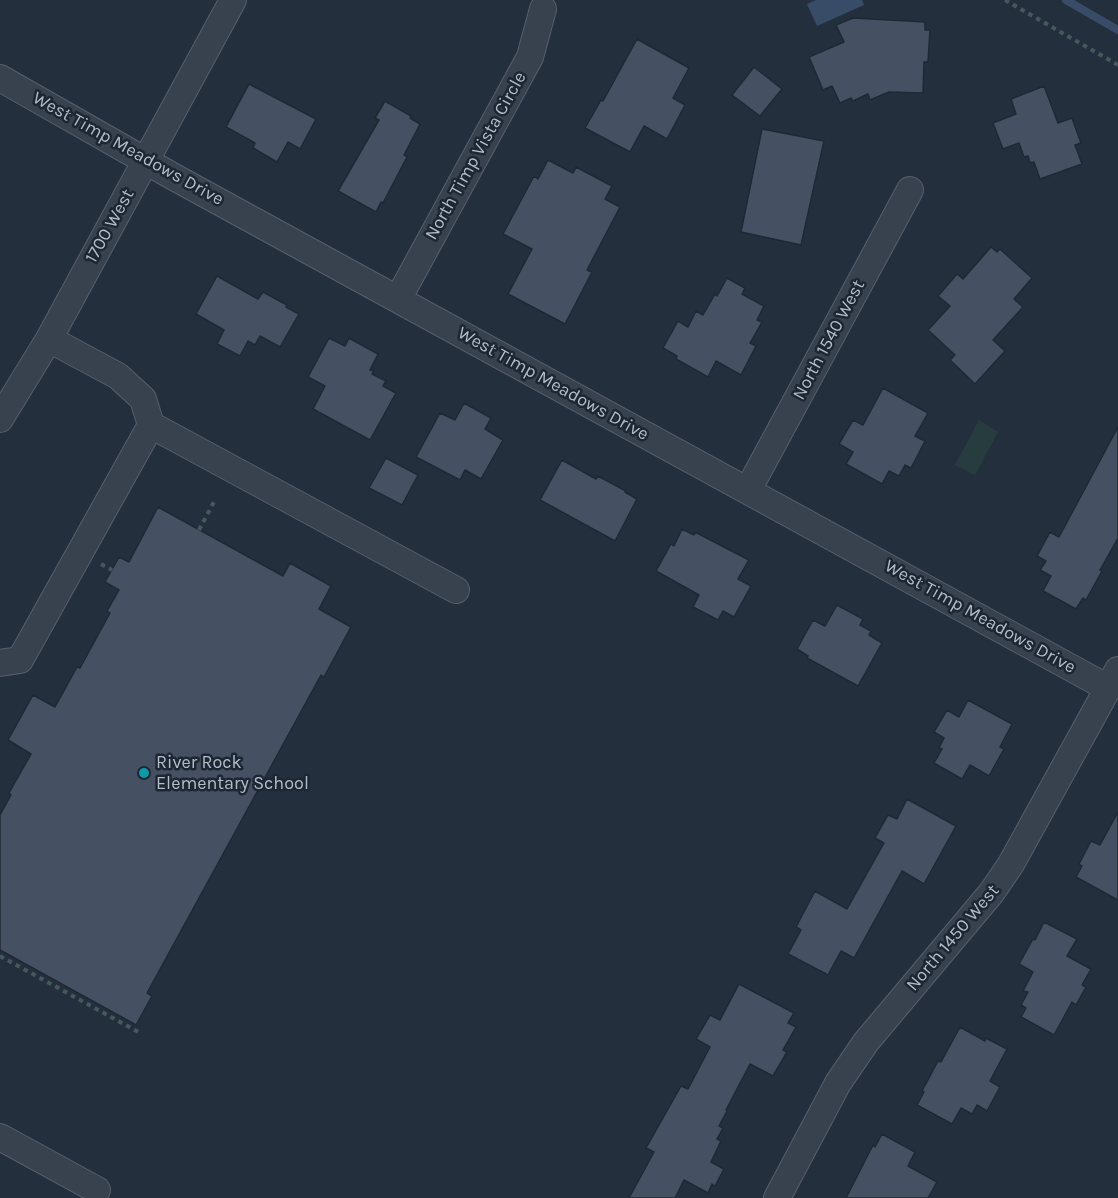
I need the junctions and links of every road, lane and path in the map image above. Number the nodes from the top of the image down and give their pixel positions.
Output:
1 (233, 0) edge
2 (1005, 0) edge
3 (543, 9) dead end
4 (1118, 65) edge
5 (0, 78) edge
6 (146, 161) junction
7 (910, 190) dead end
8 (398, 299) junction
9 (49, 339) junction
10 (0, 418) edge
11 (151, 425) junction
12 (748, 490) junction
13 (215, 500) dead end
14 (200, 530) dead end
15 (101, 563) dead end
16 (112, 570) dead end
17 (456, 590) dead end
18 (0, 663) edge
19 (1113, 679) edge
20 (0, 956) edge
21 (142, 1034) dead end
22 (0, 1137) edge
23 (97, 1190) dead end
24 (777, 1198) edge

1 - 6 street, 1700 West
2 - 4 path
3 - 8 street, North Timp Vista Circle
5 - 6 street, West Timp Meadows Drive
6 - 8 street, West Timp Meadows Drive
6 - 9 street, 1700 West
7 - 12 street, North 1540 West
8 - 12 street, West Timp Meadows Drive
9 - 10 street, 1700 West
9 - 11 street
11 - 17 street
11 - 18 street
12 - 19 street, West Timp Meadows Drive
13 - 14 path
15 - 16 path
19 - 24 street, North 1450 West
20 - 21 path
22 - 23 street

